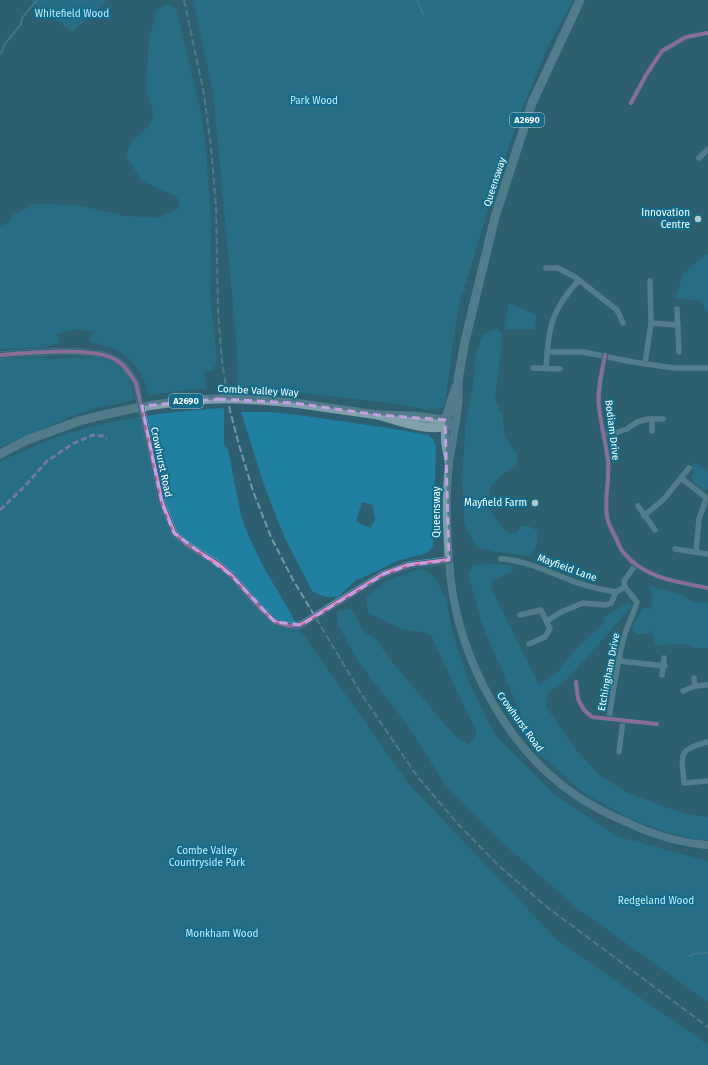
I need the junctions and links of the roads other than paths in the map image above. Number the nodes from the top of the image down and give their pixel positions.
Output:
1 (580, 0) edge
2 (708, 33) edge
3 (631, 103) dead end
4 (708, 149) edge
5 (699, 158) dead end
6 (546, 268) dead end
7 (579, 280) junction
8 (650, 281) dead end
9 (677, 310) dead end
10 (623, 323) dead end
11 (651, 323) junction
12 (678, 325) junction
13 (685, 346) dead end
14 (547, 352) junction
15 (0, 355) edge
16 (605, 355) junction
17 (645, 364) junction
18 (533, 368) dead end
19 (546, 368) junction
20 (708, 368) edge
21 (560, 369) dead end
22 (458, 380) junction
23 (652, 419) junction
24 (663, 419) dead end
25 (445, 424) junction
26 (455, 425) junction
27 (652, 431) dead end
28 (604, 434) junction
29 (0, 454) edge
30 (449, 464) junction
31 (689, 468) dead end
32 (681, 478) junction
33 (707, 499) edge
34 (638, 506) dead end
35 (644, 516) junction
36 (655, 530) dead end
37 (675, 549) dead end
38 (696, 552) junction
39 (708, 554) edge
40 (501, 559) dead end
41 (449, 560) junction
42 (636, 564) junction
43 (625, 587) junction
44 (708, 588) edge
45 (616, 592) junction
46 (520, 615) dead end
47 (547, 621) junction
48 (529, 644) dead end
49 (664, 658) dead end
50 (619, 661) junction
51 (664, 666) junction
52 (662, 675) dead end
53 (694, 678) dead end
54 (576, 682) dead end
55 (708, 685) edge
56 (695, 686) junction
57 (683, 691) dead end
58 (609, 719) junction
59 (623, 720) junction
60 (657, 724) dead end
61 (708, 742) edge
62 (619, 752) dead end
63 (707, 781) edge
64 (708, 845) edge

1 - 22 main road, Queensway / A2690
2 - 3 street
4 - 5 street
6 - 7 street
7 - 10 street
7 - 14 street
8 - 11 street
9 - 12 street
11 - 12 street
11 - 17 street
12 - 13 street
14 - 16 street
14 - 19 street
15 - 41 street, Crowhurst Road, bridge
16 - 17 street
16 - 28 street, Bodiam Drive
17 - 20 street
18 - 19 street
19 - 21 street
22 - 25 main road, Queensway / A2690
22 - 26 main road, Queensway / A2690
23 - 24 street
23 - 27 street
23 - 28 street
25 - 26 main road, Combe Valley Way / A2690
25 - 29 main road, Combe Valley Way / A2690, bridge
25 - 30 main road, Queensway
26 - 30 main road, Queensway
28 - 42 street, Bodiam Drive
30 - 41 main road, Queensway
31 - 32 street
32 - 33 street
32 - 35 street
33 - 38 street
34 - 35 street
35 - 36 street
37 - 38 street
38 - 39 street
40 - 45 street, Mayfield Lane
41 - 64 main road, Crowhurst Road
42 - 43 street
42 - 44 street, Bodiam Drive
43 - 45 street
43 - 50 street, Etchingham Drive
45 - 47 street
46 - 47 street
47 - 48 street
49 - 51 street
50 - 51 street
50 - 58 street, Etchingham Drive
51 - 52 street
53 - 56 street
54 - 58 street, Etchingham Drive
55 - 56 street
56 - 57 street
58 - 59 street, Etchingham Drive
59 - 60 street, Etchingham Drive
59 - 62 street
61 - 63 street

